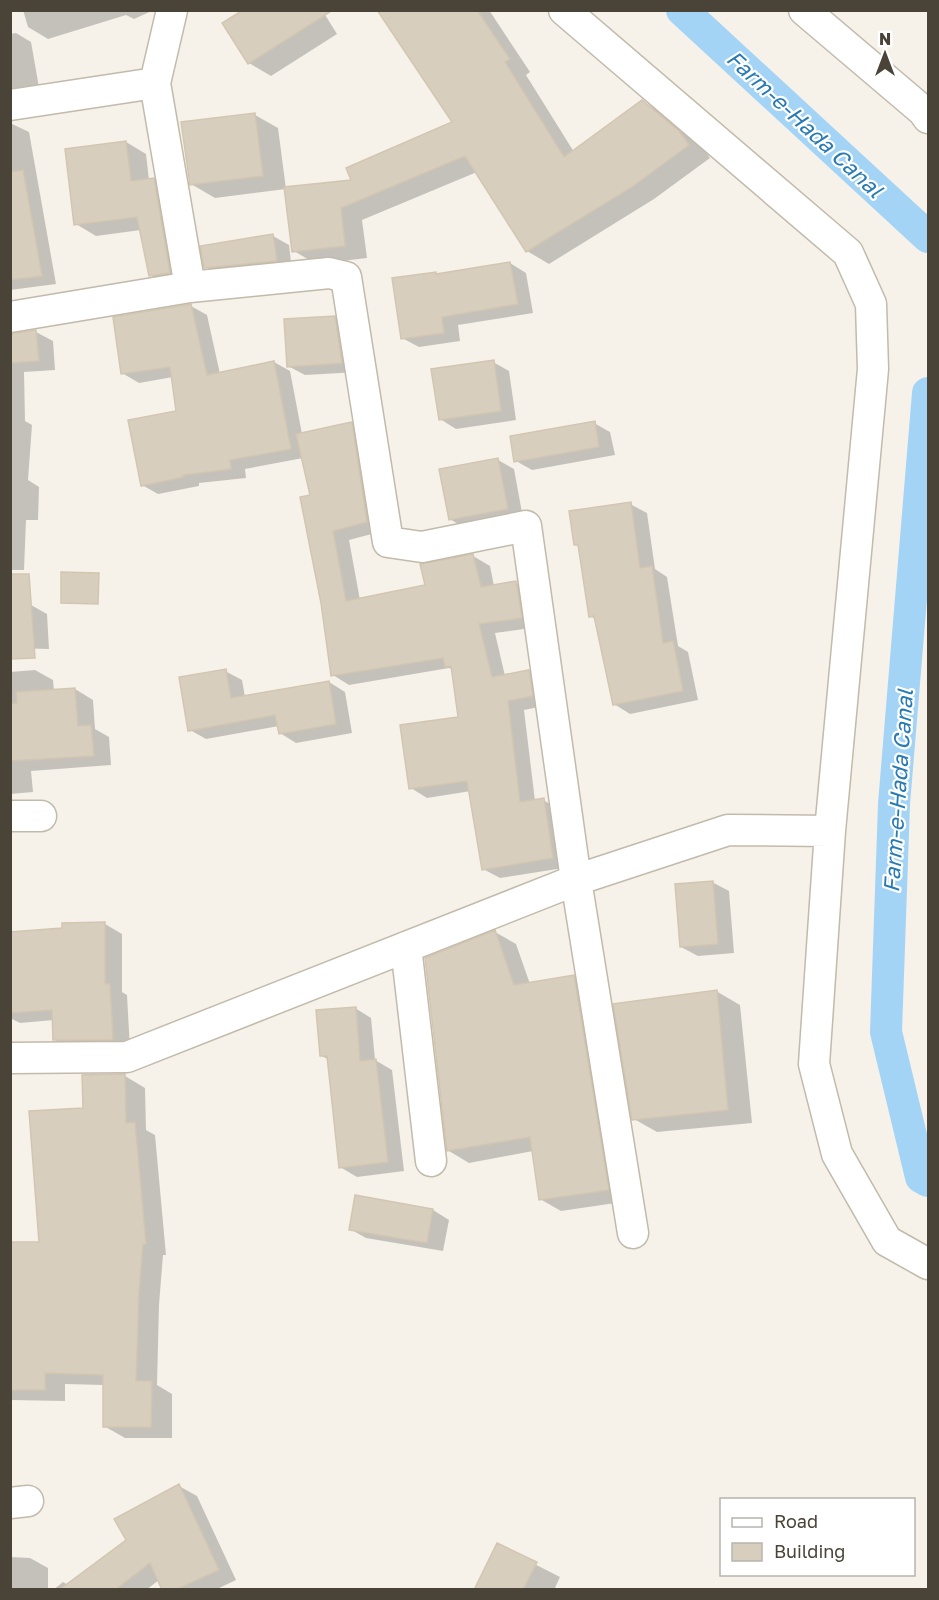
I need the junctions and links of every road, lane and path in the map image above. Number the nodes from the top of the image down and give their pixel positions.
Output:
1 (172, 10) edge
2 (564, 10) edge
3 (804, 10) edge
4 (155, 83) junction
5 (10, 105) edge
6 (928, 118) edge
7 (190, 287) junction
8 (10, 317) edge
9 (10, 816) edge
10 (41, 816) dead end
11 (830, 831) junction
12 (576, 880) junction
13 (406, 947) junction
14 (10, 1058) edge
15 (431, 1161) dead end
16 (633, 1233) dead end
17 (928, 1264) edge

1 - 4 street
2 - 11 street
3 - 6 street
4 - 5 street
4 - 7 street
7 - 8 street
7 - 12 street
9 - 10 street
11 - 12 street
11 - 17 street
12 - 13 street
12 - 16 street
13 - 14 street
13 - 15 street

